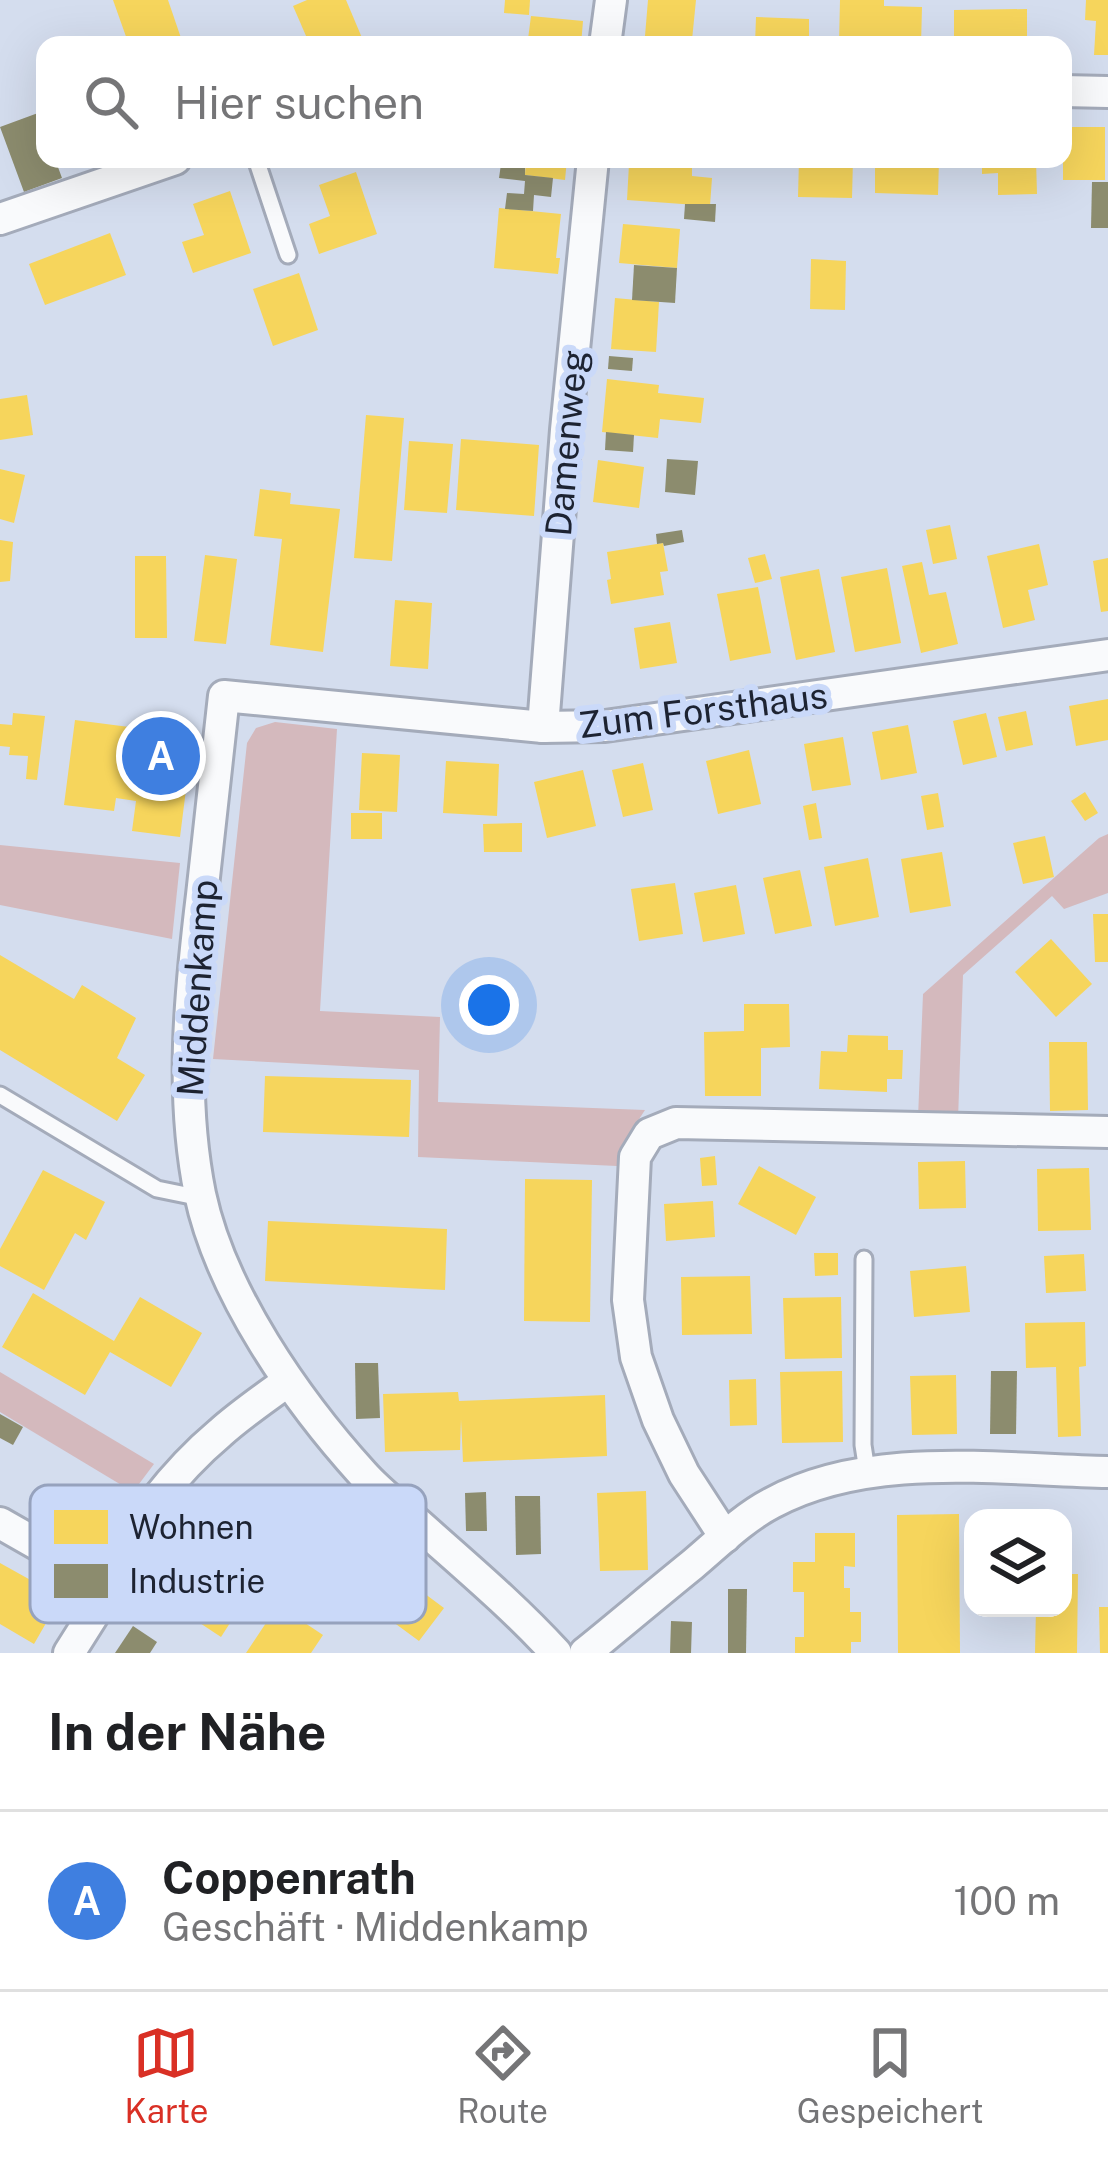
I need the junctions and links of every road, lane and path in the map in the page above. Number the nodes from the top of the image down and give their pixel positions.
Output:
1 (611, 0) edge
2 (606, 36) edge
3 (1072, 91) edge
4 (1108, 92) edge
5 (149, 168) edge
6 (259, 168) edge
7 (591, 168) edge
8 (0, 219) edge
9 (288, 255) dead end
10 (1108, 656) edge
11 (224, 696) joint
12 (544, 727) junction
13 (0, 1094) edge
14 (1108, 1132) edge
15 (201, 1198) junction
16 (863, 1259) dead end
17 (288, 1381) junction
18 (867, 1472) junction
19 (1108, 1472) edge
20 (168, 1485) edge
21 (374, 1485) edge
22 (0, 1523) edge
23 (426, 1531) edge
24 (725, 1537) junction
25 (30, 1540) edge
26 (88, 1623) edge
27 (69, 1653) edge
28 (556, 1653) edge
29 (585, 1653) edge

1 - 2 street
3 - 4 street
5 - 8 street
6 - 9 lane
7 - 12 street, Damenweg
10 - 12 street, Zum Forsthaus
11 - 12 street, Zum Forsthaus
11 - 15 street, Middenkamp
13 - 15 lane
14 - 24 street
15 - 17 street, Middenkamp
16 - 18 lane
17 - 20 street
17 - 21 street, Middenkamp
18 - 19 street
18 - 24 street
22 - 25 street
23 - 28 street, Middenkamp
24 - 29 street
26 - 27 street

